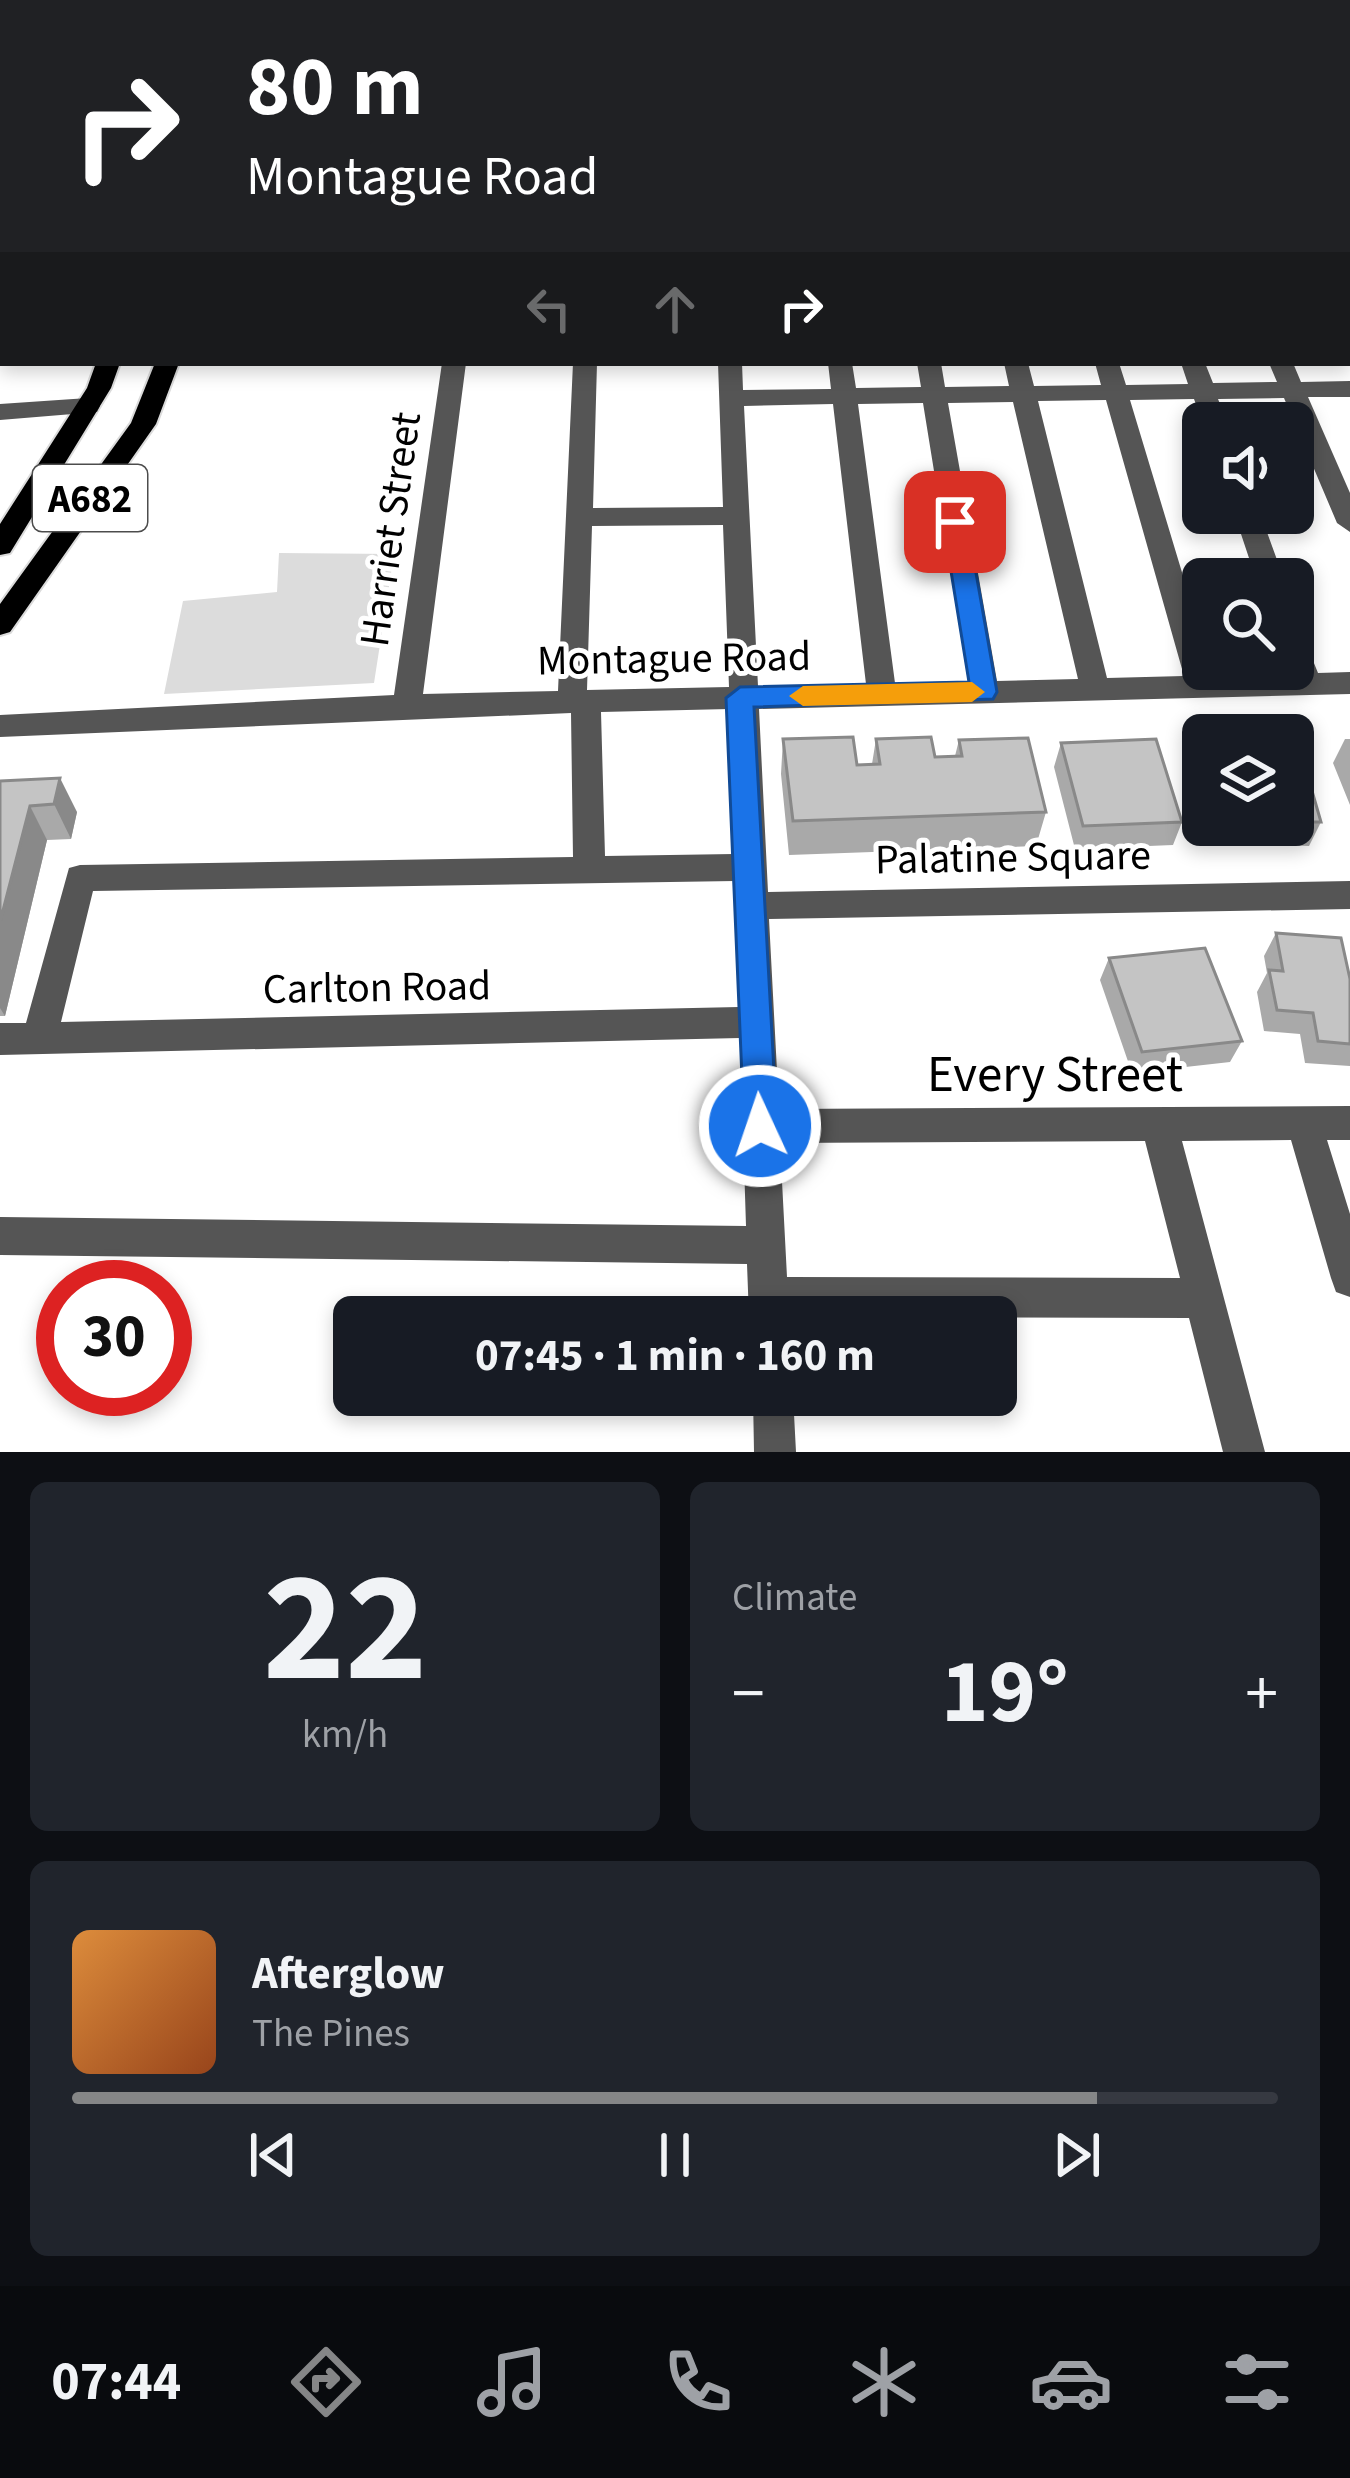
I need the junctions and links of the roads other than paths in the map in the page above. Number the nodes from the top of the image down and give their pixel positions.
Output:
1 (107, 366) edge
2 (166, 366) edge
3 (454, 366) edge
4 (585, 366) edge
5 (730, 366) edge
6 (840, 366) edge
7 (929, 366) edge
8 (1017, 366) edge
9 (1108, 366) edge
10 (1194, 366) edge
11 (1282, 366) edge
12 (1350, 388) edge
13 (1203, 390) junction
14 (1293, 390) junction
15 (1115, 391) junction
16 (1024, 393) junction
17 (934, 394) junction
18 (844, 396) junction
19 (732, 398) junction
20 (1207, 402) edge
21 (88, 406) junction
22 (0, 412) edge
23 (735, 516) junction
24 (579, 517) junction
25 (1350, 523) edge
26 (0, 546) edge
27 (1182, 619) edge
28 (0, 625) edge
29 (1350, 683) edge
30 (1314, 684) edge
31 (1182, 687) edge
32 (1095, 689) junction
33 (984, 692) junction
34 (881, 694) junction
35 (740, 698) junction
36 (579, 702) junction
37 (407, 706) junction
38 (0, 726) edge
39 (748, 867) junction
40 (589, 869) junction
41 (1350, 895) edge
42 (750, 906) junction
43 (756, 1022) junction
44 (0, 1039) edge
45 (39, 1039) junction
46 (1304, 1123) junction
47 (1350, 1123) edge
48 (1159, 1124) junction
49 (760, 1126) junction
50 (0, 1235) edge
51 (766, 1245) junction
52 (1350, 1278) edge
53 (768, 1296) edge
54 (1204, 1298) junction
55 (1017, 1301) edge
56 (773, 1416) edge
57 (775, 1452) edge
58 (1244, 1452) edge

1 - 21 main road, A682
2 - 28 main road, A682
3 - 37 street, Harriet Street
4 - 24 street
5 - 19 street
6 - 18 street
7 - 17 street
8 - 16 street
9 - 15 street
10 - 13 street
11 - 14 street
12 - 14 street
13 - 14 street
13 - 15 street
13 - 20 street
14 - 25 street
15 - 16 street
15 - 27 street
16 - 17 street
16 - 32 street
17 - 18 street
17 - 33 street
18 - 19 street
18 - 34 street
19 - 23 street
21 - 22 street
21 - 26 main road, A682
23 - 24 street
23 - 35 street
24 - 36 street
29 - 30 street, Montague Road
31 - 32 street, Montague Road
32 - 33 street, Montague Road
33 - 34 street, Montague Road
34 - 35 street, Montague Road
35 - 36 street, Montague Road
35 - 39 street
36 - 37 street, Montague Road
36 - 40 street
37 - 38 street, Montague Road
39 - 40 street
39 - 42 street
40 - 45 street
41 - 42 street, Palatine Square
42 - 43 street
43 - 45 street, Carlton Road
43 - 49 street
44 - 45 street, Carlton Road
46 - 47 street, Every Street
46 - 48 street, Every Street
46 - 52 street
48 - 49 street, Every Street
48 - 54 street
49 - 51 street
50 - 51 street
51 - 53 street
54 - 55 street
54 - 58 street
56 - 57 street

